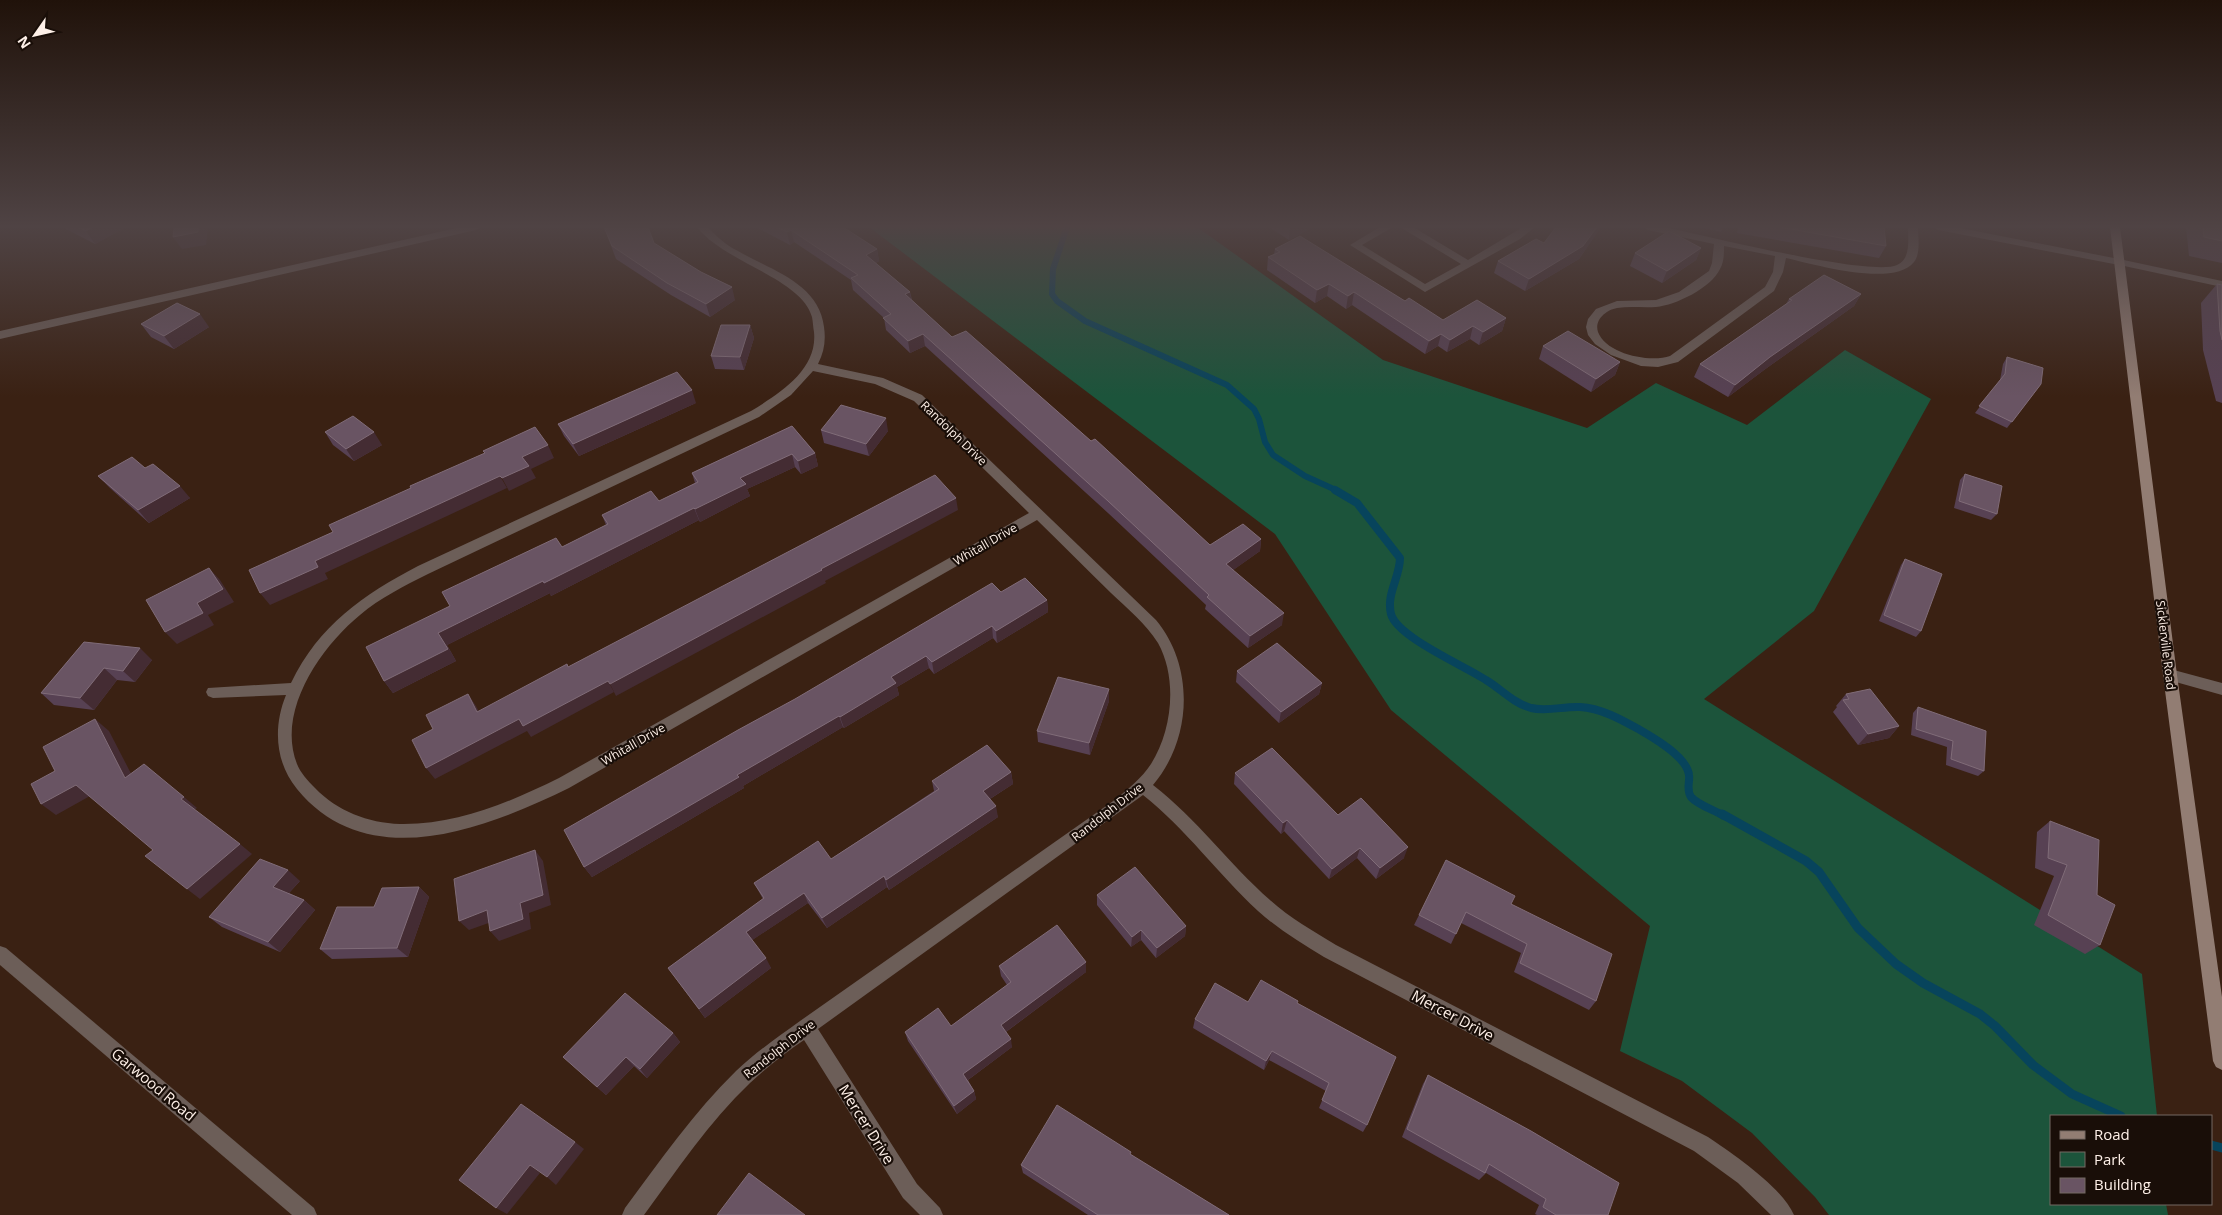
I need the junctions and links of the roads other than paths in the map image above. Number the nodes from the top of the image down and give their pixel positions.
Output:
1 (226, 284) edge
2 (789, 284) edge
3 (1415, 284) edge
4 (1435, 284) edge
5 (1699, 284) edge
6 (1773, 284) edge
7 (2122, 284) edge
8 (0, 335) edge
9 (811, 367) junction
10 (1038, 514) junction
11 (2170, 675) junction
12 (296, 689) junction
13 (2222, 689) edge
14 (212, 692) dead end
15 (1142, 786) junction
16 (0, 954) edge
17 (806, 1027) junction
18 (2222, 1061) edge
19 (307, 1215) edge
20 (632, 1215) edge
21 (933, 1215) edge
22 (1784, 1215) edge

1 - 8 street
2 - 9 street, Whitall Drive
3 - 4 street
5 - 6 street
7 - 11 main road, Sicklerville Road
9 - 10 street, Randolph Drive
9 - 12 street, Whitall Drive
10 - 12 street, Whitall Drive
10 - 15 street, Randolph Drive
11 - 13 street
11 - 18 main road, Sicklerville Road
12 - 14 street
15 - 17 street, Randolph Drive
15 - 22 street, Mercer Drive
16 - 19 street, Garwood Road
17 - 20 street, Randolph Drive
17 - 21 street, Mercer Drive

